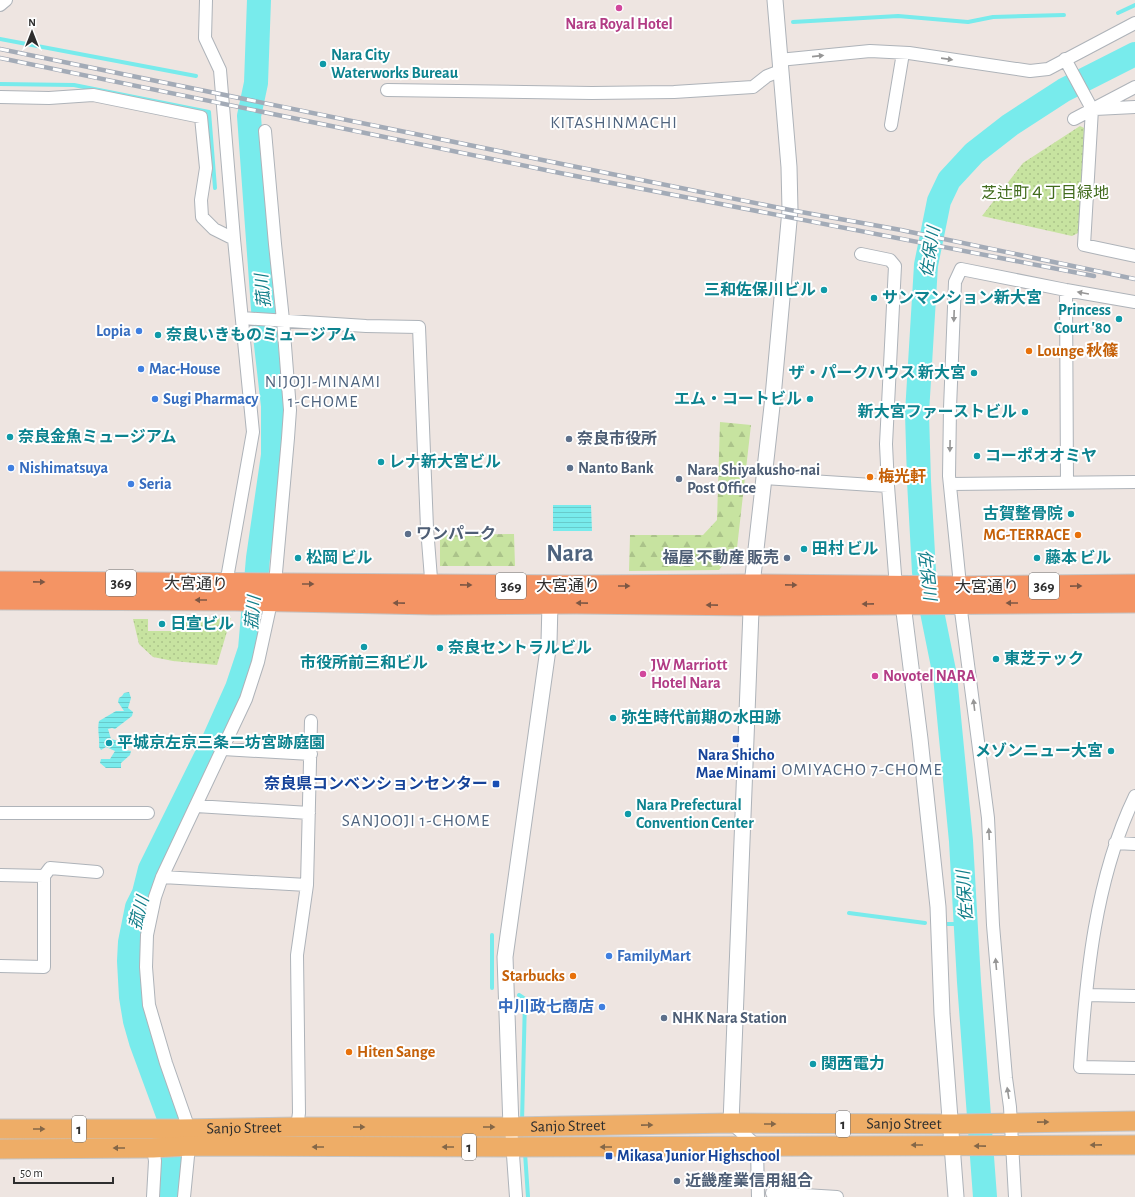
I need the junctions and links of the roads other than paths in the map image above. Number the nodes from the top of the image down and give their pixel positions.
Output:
1 (6, 0) edge
2 (206, 0) edge
3 (775, 0) edge
4 (0, 6) edge
5 (1135, 23) edge
6 (903, 53) junction
7 (1066, 61) junction
8 (780, 66) junction
9 (1135, 87) edge
10 (387, 90) dead end
11 (0, 96) edge
12 (1090, 107) junction
13 (1135, 107) edge
14 (1074, 119) dead end
15 (891, 125) dead end
16 (265, 131) dead end
17 (234, 239) junction
18 (861, 254) dead end
19 (1135, 256) edge
20 (1066, 290) junction
21 (1135, 302) edge
22 (242, 318) junction
23 (283, 320) junction
24 (764, 478) junction
25 (1135, 482) edge
26 (1067, 483) junction
27 (951, 484) junction
28 (888, 486) junction
29 (0, 582) edge
30 (1135, 585) edge
31 (236, 590) junction
32 (271, 592) junction
33 (433, 594) junction
34 (751, 595) junction
35 (903, 595) junction
36 (957, 595) junction
37 (0, 599) edge
38 (1135, 602) edge
39 (550, 604) junction
40 (311, 721) dead end
41 (223, 749) junction
42 (311, 754) junction
43 (1135, 796) edge
44 (196, 806) junction
45 (0, 813) edge
46 (148, 813) dead end
47 (309, 813) junction
48 (1115, 843) junction
49 (1135, 844) edge
50 (97, 872) dead end
51 (0, 875) edge
52 (44, 876) junction
53 (162, 878) junction
54 (307, 885) junction
55 (0, 966) edge
56 (1086, 995) junction
57 (1135, 996) edge
58 (1135, 1068) edge
59 (1135, 1121) edge
60 (731, 1123) junction
61 (1007, 1123) junction
62 (953, 1124) junction
63 (297, 1126) junction
64 (511, 1127) junction
65 (0, 1129) edge
66 (185, 1138) junction
67 (954, 1145) junction
68 (1135, 1145) edge
69 (757, 1146) junction
70 (1008, 1146) junction
71 (513, 1147) junction
72 (156, 1148) junction
73 (0, 1149) edge
74 (772, 1193) dead end
75 (153, 1197) edge
76 (184, 1197) edge
77 (516, 1197) edge
78 (758, 1197) edge
79 (837, 1197) edge
80 (956, 1197) edge
81 (1015, 1197) edge

1 - 4 street
2 - 17 street
3 - 8 street
5 - 7 street
6 -> 7 street
8 -> 6 street
6 - 15 street
7 - 12 street
8 - 10 street
8 - 24 street
9 - 12 street
11 - 17 street
12 - 13 street
12 - 14 street
12 - 19 street
16 - 23 street
17 - 22 street
18 - 28 street
21 -> 20 street
20 - 26 street
20 -> 27 street
22 - 23 street
22 - 31 street
23 - 32 street
23 - 33 street
24 - 28 street
24 - 34 street
25 - 26 street
26 - 27 street
27 - 36 street
28 - 35 street
29 -> 31 highway, 大宮通り / 369
36 -> 30 highway, 大宮通り / 369
31 - 32 highway, 大宮通り / 369
31 -> 37 highway, 大宮通り / 369
32 - 33 highway, 大宮通り / 369
32 - 41 street
33 -> 34 highway, 大宮通り / 369
33 - 39 highway, 大宮通り / 369
34 - 35 highway, 大宮通り / 369
34 -> 39 highway, 大宮通り / 369
34 - 60 street
35 - 36 highway, 大宮通り / 369
35 - 62 street
38 -> 36 highway, 大宮通り / 369
61 -> 36 street
39 - 64 street
40 - 42 street
41 - 42 street
41 - 44 street
42 - 47 street
43 - 48 street
44 - 47 street
44 - 53 street
45 - 46 street
47 - 54 street
48 - 49 street
48 - 56 street
50 - 52 street
51 - 52 street
52 - 55 street
53 - 54 street
53 - 66 street
54 - 63 street
56 - 57 street
56 - 58 street
61 -> 59 main road, Sanjo Street / 1
60 -> 62 main road, Sanjo Street / 1
64 -> 60 main road, Sanjo Street / 1
60 - 69 street
61 - 62 main road, Sanjo Street / 1
61 - 70 street
62 - 67 street
63 -> 64 main road, Sanjo Street / 1
63 - 66 main road, Sanjo Street / 1
64 - 71 street
65 -> 66 main road, Sanjo Street / 1
71 -> 66 main road, Sanjo Street / 1
66 - 72 main road, Sanjo Street / 1
66 - 76 street
67 -> 69 main road, Sanjo Street / 1
70 -> 67 main road, Sanjo Street / 1
67 - 80 street
68 -> 70 main road, Sanjo Street / 1
69 -> 71 main road, Sanjo Street / 1
69 - 78 street
70 - 81 street
71 - 77 street
72 -> 73 main road, Sanjo Street / 1
72 - 75 street
74 - 79 street

